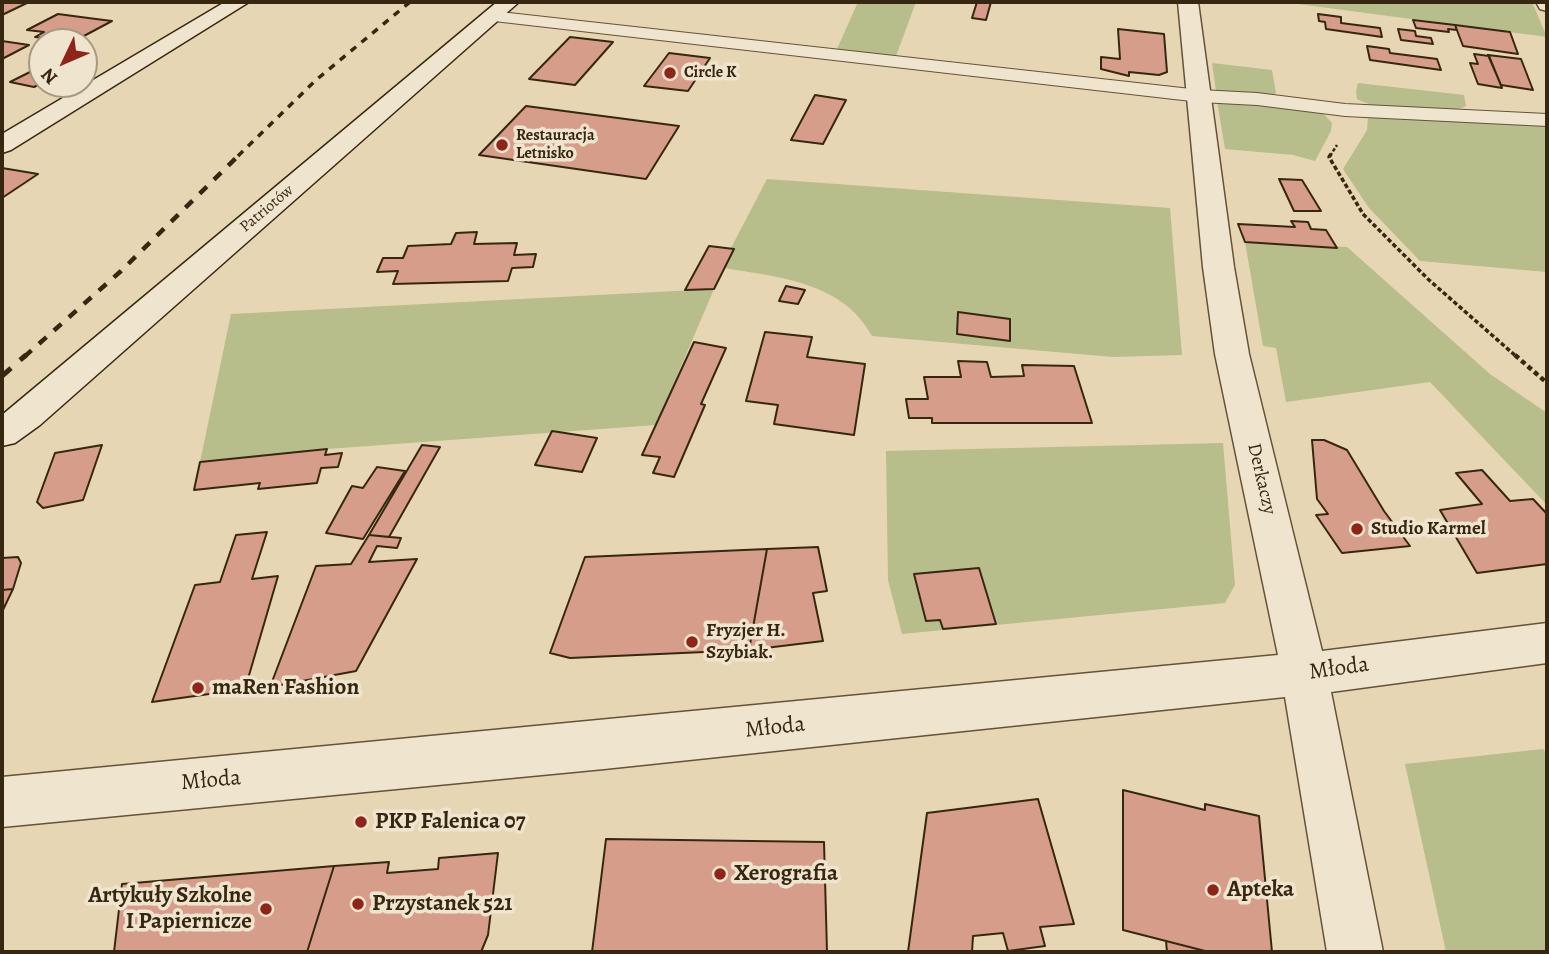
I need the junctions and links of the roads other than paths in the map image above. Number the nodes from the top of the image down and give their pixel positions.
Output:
1 (239, 2) edge
2 (1188, 2) edge
3 (500, 9) edge
4 (1200, 96) junction
5 (1547, 120) edge
6 (2, 145) edge
7 (14, 424) edge
8 (2, 443) edge
9 (1547, 643) edge
10 (1304, 674) junction
11 (2, 802) edge
12 (1354, 952) edge

1 - 6 street
2 - 4 street, Derkaczy
3 - 4 lane
3 - 7 street, Patriotów
4 - 5 lane
4 - 10 street, Derkaczy
7 - 8 street, Patriotów
9 - 10 street, Młoda
10 - 11 street, Młoda
10 - 12 street, Derkaczy

